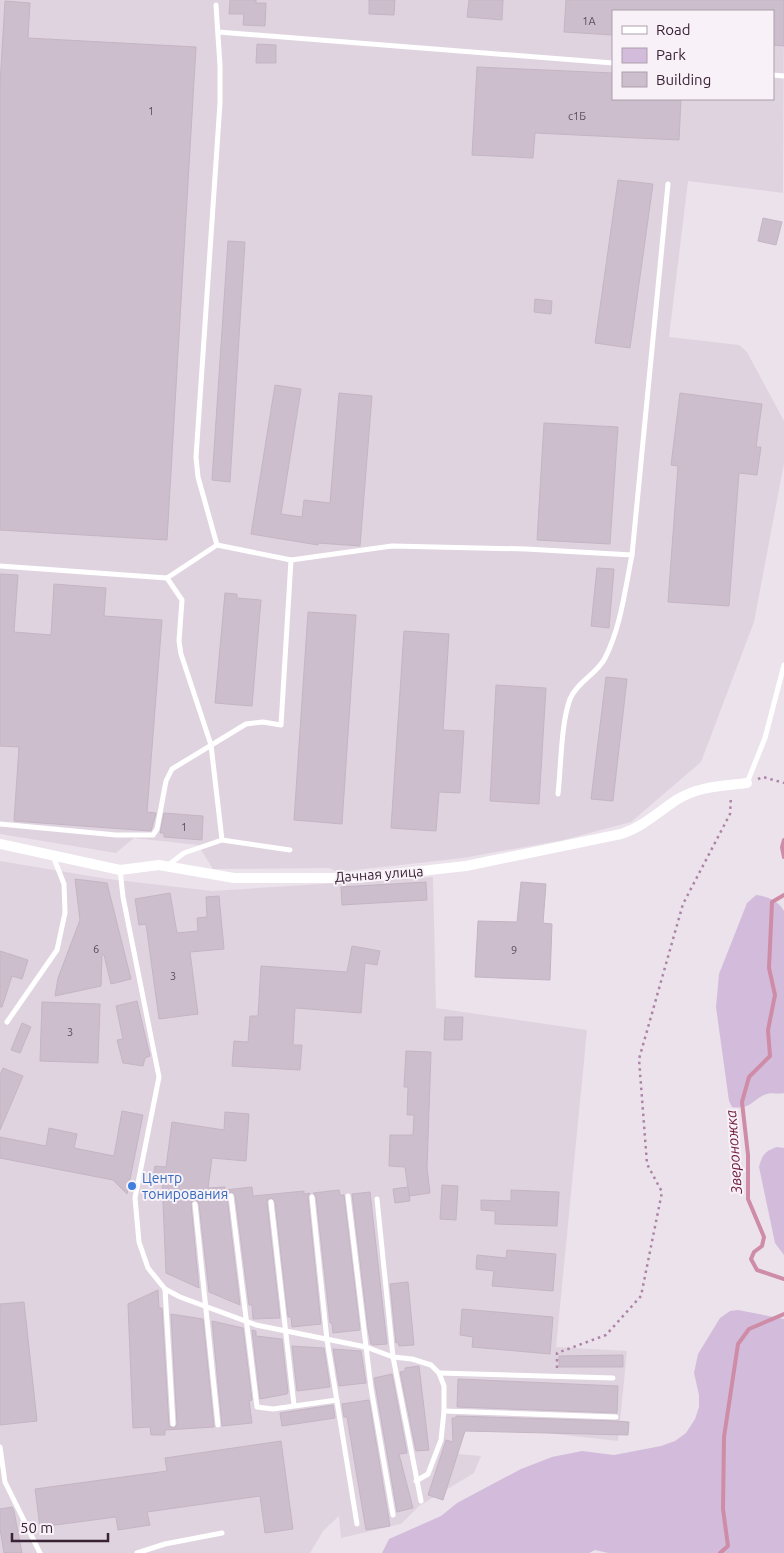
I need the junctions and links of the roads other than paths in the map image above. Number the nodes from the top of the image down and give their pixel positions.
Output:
1 (216, 5) dead end
2 (218, 32) junction
3 (612, 63) edge
4 (668, 184) dead end
5 (217, 545) junction
6 (632, 555) junction
7 (291, 560) junction
8 (0, 566) edge
9 (167, 578) junction
10 (784, 665) edge
11 (211, 745) junction
12 (747, 783) joint
13 (558, 794) dead end
14 (0, 824) edge
15 (222, 840) junction
16 (0, 844) edge
17 (290, 850) dead end
18 (53, 855) junction
19 (166, 866) junction
20 (120, 870) junction
21 (7, 1022) dead end
22 (231, 1196) dead end
23 (348, 1196) dead end
24 (312, 1197) dead end
25 (377, 1199) dead end
26 (271, 1202) dead end
27 (195, 1204) dead end
28 (165, 1288) junction
29 (207, 1307) junction
30 (246, 1321) junction
31 (286, 1331) junction
32 (327, 1340) junction
33 (366, 1347) junction
34 (393, 1357) junction
35 (439, 1373) junction
36 (613, 1378) dead end
37 (337, 1400) junction
38 (294, 1405) junction
39 (444, 1411) junction
40 (616, 1417) dead end
41 (173, 1424) dead end
42 (218, 1425) dead end
43 (0, 1447) edge
44 (416, 1481) junction
45 (421, 1501) dead end
46 (393, 1515) dead end
47 (358, 1524) dead end
48 (222, 1533) dead end
49 (40, 1553) edge
50 (137, 1553) edge

1 - 2 lane
2 - 3 lane
2 - 5 lane
4 - 6 lane
5 - 7 lane
5 - 9 lane
6 - 7 lane
6 - 13 lane
7 - 11 lane
8 - 9 lane
9 - 11 lane
10 - 12 lane
11 - 14 lane
11 - 15 lane
12 - 19 street, Дачная улица
15 - 17 lane
15 - 19 lane
16 - 18 street, Дачная улица
18 - 20 street, Дачная улица
18 - 21 lane
19 - 20 street, Дачная улица
20 - 28 lane
22 - 30 lane
23 - 33 lane
24 - 32 lane
25 - 34 lane
26 - 31 lane
27 - 29 lane
28 - 29 lane
28 - 41 lane
29 - 30 lane
29 - 42 lane
30 - 31 lane
30 - 38 lane
31 - 32 lane
31 - 38 lane
32 - 33 lane
32 - 37 lane
33 - 34 lane
33 - 46 lane
34 - 35 lane
34 - 44 lane
35 - 36 lane
35 - 39 lane
37 - 38 lane
37 - 47 lane
39 - 40 lane
39 - 44 lane
43 - 49 lane
44 - 45 lane
48 - 50 lane

